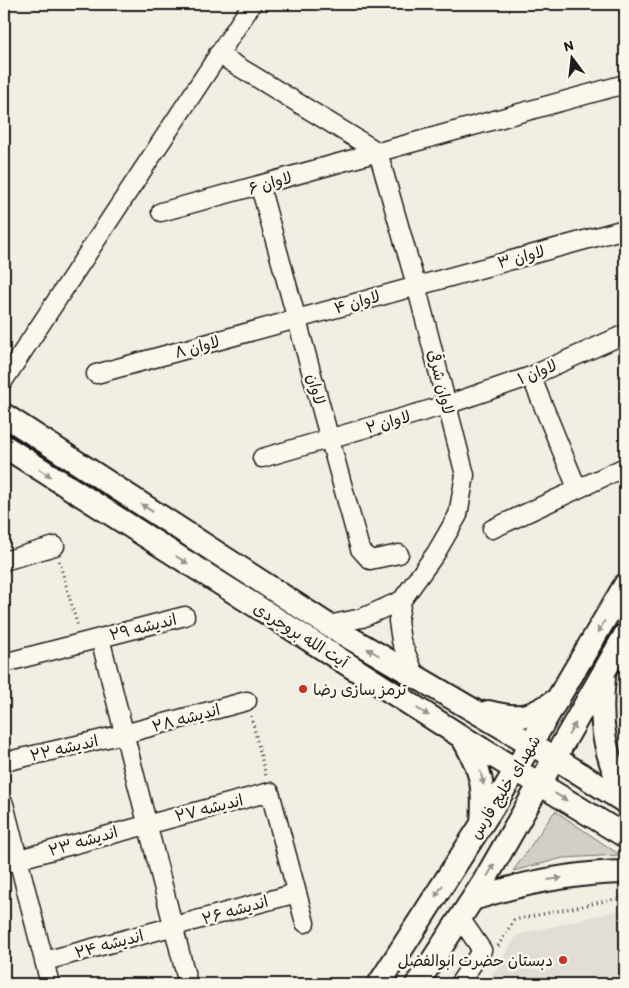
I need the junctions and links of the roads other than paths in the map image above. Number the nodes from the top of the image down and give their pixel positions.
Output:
1 (252, 4) edge
2 (218, 54) junction
3 (625, 84) edge
4 (378, 152) junction
5 (260, 186) junction
6 (161, 212) dead end
7 (625, 229) edge
8 (416, 285) junction
9 (297, 319) junction
10 (625, 334) edge
11 (96, 374) dead end
12 (531, 376) junction
13 (4, 380) edge
14 (446, 405) junction
15 (4, 415) edge
16 (330, 439) junction
17 (4, 446) edge
18 (262, 458) dead end
19 (625, 467) edge
20 (577, 488) junction
21 (492, 529) dead end
22 (55, 546) road end
23 (399, 554) dead end
24 (4, 561) edge
25 (625, 585) edge
26 (402, 600) junction
27 (186, 616) dead end
28 (328, 625) junction
29 (625, 635) edge
30 (100, 638) junction
31 (4, 663) edge
32 (605, 671) junction
33 (416, 677) junction
34 (561, 697) junction
35 (248, 701) road end
36 (472, 709) junction
37 (124, 734) junction
38 (462, 736) junction
39 (531, 744) junction
40 (555, 758) junction
41 (4, 762) edge
42 (516, 770) junction
43 (540, 785) junction
44 (600, 786) junction
45 (625, 795) edge
46 (625, 802) edge
47 (4, 804) edge
48 (585, 812) junction
49 (148, 823) junction
50 (482, 824) junction
51 (625, 836) edge
52 (11, 862) edge
53 (625, 872) edge
54 (297, 893) junction
55 (473, 899) junction
56 (460, 918) junction
57 (305, 923) dead end
58 (174, 927) junction
59 (45, 961) junction
60 (50, 984) edge
61 (188, 984) edge
62 (379, 984) edge
63 (417, 984) edge
64 (459, 984) edge

1 - 2 street
2 - 4 street
2 - 13 street
3 - 4 street
4 - 5 street, لاوان ۶
4 - 8 street, لاوان شرقی
5 - 6 street, لاوان ۶
5 - 9 street, لاوان
7 - 8 street, لاوان ۳
8 - 9 street, لاوان ۴
8 - 14 street, لاوان شرقی
9 - 11 street, لاوان ۸
9 - 16 street, لاوان
10 - 12 street, لاوان ۱
12 - 14 street, لاوان ۱
12 - 20 street
14 - 16 street, لاوان ۲
14 - 26 street, لاوان شرقی
28 -> 15 main road, آیت الله بروجردی
16 - 18 street
16 - 23 street, لاوان
17 -> 38 main road, آیت الله بروجردی
19 - 20 street
20 - 21 street
22 - 24 street
25 -> 34 main road, شهدای خلیج فارس
26 - 28 street
26 - 33 street
27 - 30 street, اندیشه ۲۹
33 -> 28 main road, آیت الله بروجردی
29 - 32 main road, شهدای خلیج فارس
30 - 31 street, اندیشه ۲۹
30 - 37 street
40 -> 32 main road, شهدای خلیج فارس
32 - 45 main road
33 - 36 main road, آیت الله بروجردی
34 - 36 main road
34 - 39 main road, شهدای خلیج فارس
35 - 37 street, اندیشه ۲۸
36 - 39 main road, آیت الله بروجردی
37 - 41 street, اندیشه ۲۲
37 - 49 street
38 - 42 main road, آیت الله بروجردی
38 -> 50 main road
39 - 40 main road, آیت الله بروجردی
39 - 42 main road, شهدای خلیج فارس
40 - 43 main road, شهدای خلیج فارس
40 - 44 main road, آیت الله بروجردی
42 - 43 main road, آیت الله بروجردی
42 - 50 main road, شهدای خلیج فارس
43 -> 48 main road, آیت الله بروجردی
55 -> 43 main road, شهدای خلیج فارس
44 - 46 main road, آیت الله بروجردی
44 - 48 main road
47 - 52 street
48 - 51 main road, آیت الله بروجردی
49 - 52 street, اندیشه ۲۳
49 - 54 street, اندیشه ۲۷
49 - 58 street
50 -> 62 main road, شهدای خلیج فارس
52 - 59 street
55 -> 53 main road
54 - 57 street
54 - 58 street, اندیشه ۲۶
55 - 56 main road, شهدای خلیج فارس
56 - 63 main road, شهدای خلیج فارس
56 - 64 street
58 - 59 street, اندیشه ۲۴
58 - 61 street
59 - 60 street

